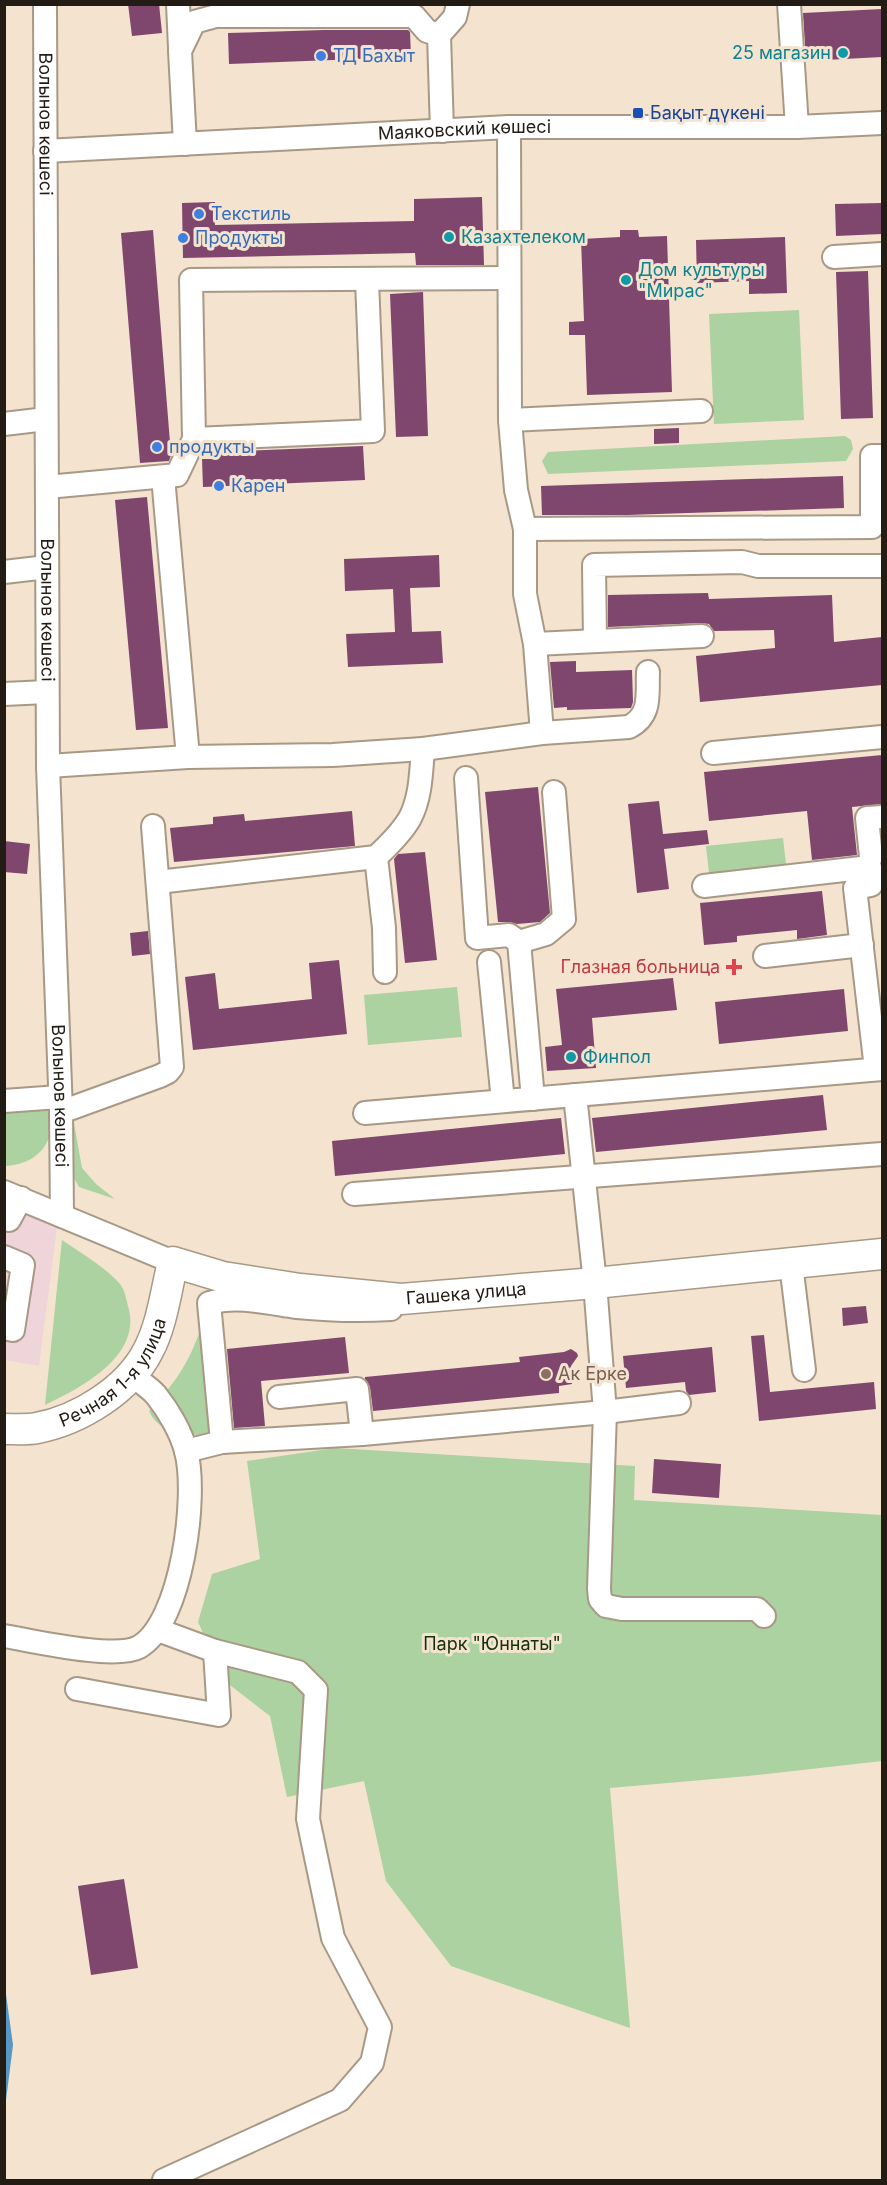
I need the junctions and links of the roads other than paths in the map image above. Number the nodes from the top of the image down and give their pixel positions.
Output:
1 (45, 4) edge
2 (178, 4) edge
3 (458, 4) edge
4 (789, 4) edge
5 (395, 10) edge
6 (439, 35) junction
7 (180, 51) junction
8 (882, 123) edge
9 (509, 127) junction
10 (797, 127) junction
11 (442, 130) junction
12 (185, 144) junction
13 (45, 151) junction
14 (882, 254) edge
15 (834, 257) dead end
16 (508, 278) junction
17 (367, 280) junction
18 (701, 411) dead end
19 (46, 419) junction
20 (510, 420) junction
21 (4, 424) edge
22 (194, 439) junction
23 (882, 456) edge
24 (163, 477) junction
25 (47, 487) junction
26 (877, 527) edge
27 (525, 529) junction
28 (882, 566) edge
29 (47, 567) junction
30 (4, 572) edge
31 (702, 636) dead end
32 (595, 641) junction
33 (535, 644) junction
34 (648, 672) dead end
35 (47, 692) junction
36 (4, 694) edge
37 (542, 733) junction
38 (882, 737) edge
39 (423, 749) junction
40 (713, 753) dead end
41 (189, 757) junction
42 (48, 766) junction
43 (466, 778) dead end
44 (554, 792) dead end
45 (882, 817) edge
46 (153, 826) dead end
47 (376, 857) junction
48 (871, 857) dead end
49 (158, 882) junction
50 (704, 886) dead end
51 (519, 942) junction
52 (861, 945) junction
53 (765, 956) dead end
54 (489, 962) dead end
55 (385, 972) dead end
56 (879, 1069) edge
57 (575, 1095) junction
58 (533, 1099) junction
59 (4, 1101) edge
60 (503, 1101) junction
61 (60, 1104) junction
62 (365, 1113) dead end
63 (882, 1154) edge
64 (582, 1176) junction
65 (354, 1194) dead end
66 (13, 1195) edge
67 (62, 1216) junction
68 (4, 1218) edge
69 (882, 1254) edge
70 (4, 1257) edge
71 (173, 1262) junction
72 (791, 1264) junction
73 (13, 1275) edge
74 (595, 1290) junction
75 (4, 1328) edge
76 (804, 1370) dead end
77 (131, 1375) junction
78 (279, 1397) dead end
79 (678, 1403) dead end
80 (605, 1412) junction
81 (4, 1429) edge
82 (362, 1434) junction
83 (222, 1442) junction
84 (186, 1451) junction
85 (764, 1616) dead end
86 (158, 1630) junction
87 (4, 1636) edge
88 (215, 1651) junction
89 (77, 1689) dead end
90 (164, 2181) edge

1 - 13 street, Волынов көшесі
2 - 7 street
3 - 6 street
4 - 10 street
5 - 6 street
5 - 7 street
6 - 11 street
7 - 12 street
8 - 10 street, Маяковский көшесі
9 - 10 street, Маяковский көшесі
9 - 11 street, Маяковский көшесі
9 - 16 street
11 - 12 street, Маяковский көшесі
12 - 13 street, Маяковский көшесі
13 - 19 street, Волынов көшесі
14 - 15 street
16 - 17 street
16 - 20 street
17 - 22 street
17 - 22 street
18 - 20 street
19 - 21 street
19 - 25 street, Волынов көшесі
20 - 27 street
22 - 24 street
23 - 26 street
24 - 25 street
24 - 41 street
25 - 29 street, Волынов көшесі
26 - 27 street
27 - 33 street
28 - 32 street
29 - 30 street
29 - 35 street, Волынов көшесі
31 - 32 street
32 - 33 street
33 - 37 street
34 - 37 street
35 - 36 street
35 - 42 street, Волынов көшесі
37 - 39 street
38 - 40 street
39 - 41 street
39 - 47 street
41 - 42 street
42 - 61 street, Волынов көшесі
43 - 51 street
44 - 51 street
45 - 48 street
46 - 49 street
47 - 49 street
47 - 55 street
49 - 61 street
50 - 52 street
51 - 58 street
52 - 53 street
52 - 56 street
54 - 60 street
56 - 57 street
57 - 58 street
57 - 64 street
58 - 60 street
59 - 61 street
60 - 62 street
61 - 67 street, Волынов көшесі
63 - 64 street
64 - 65 street
64 - 74 street
66 - 67 street, Гашека улица
66 - 68 street
67 - 71 street, Гашека улица
69 - 72 main road, Гашека улица
70 - 73 street
71 - 74 main road, Гашека улица
71 - 77 main road, Речная 1-я улица
72 - 74 main road, Гашека улица
72 - 76 street
73 - 75 street
74 - 80 street
74 - 83 street
77 - 81 main road, Речная 1-я улица
77 - 84 street
78 - 82 street
79 - 80 street
80 - 82 street
80 - 85 street
82 - 83 street
83 - 84 street
84 - 86 street
86 - 87 street
86 - 88 street
88 - 89 street
88 - 90 street

